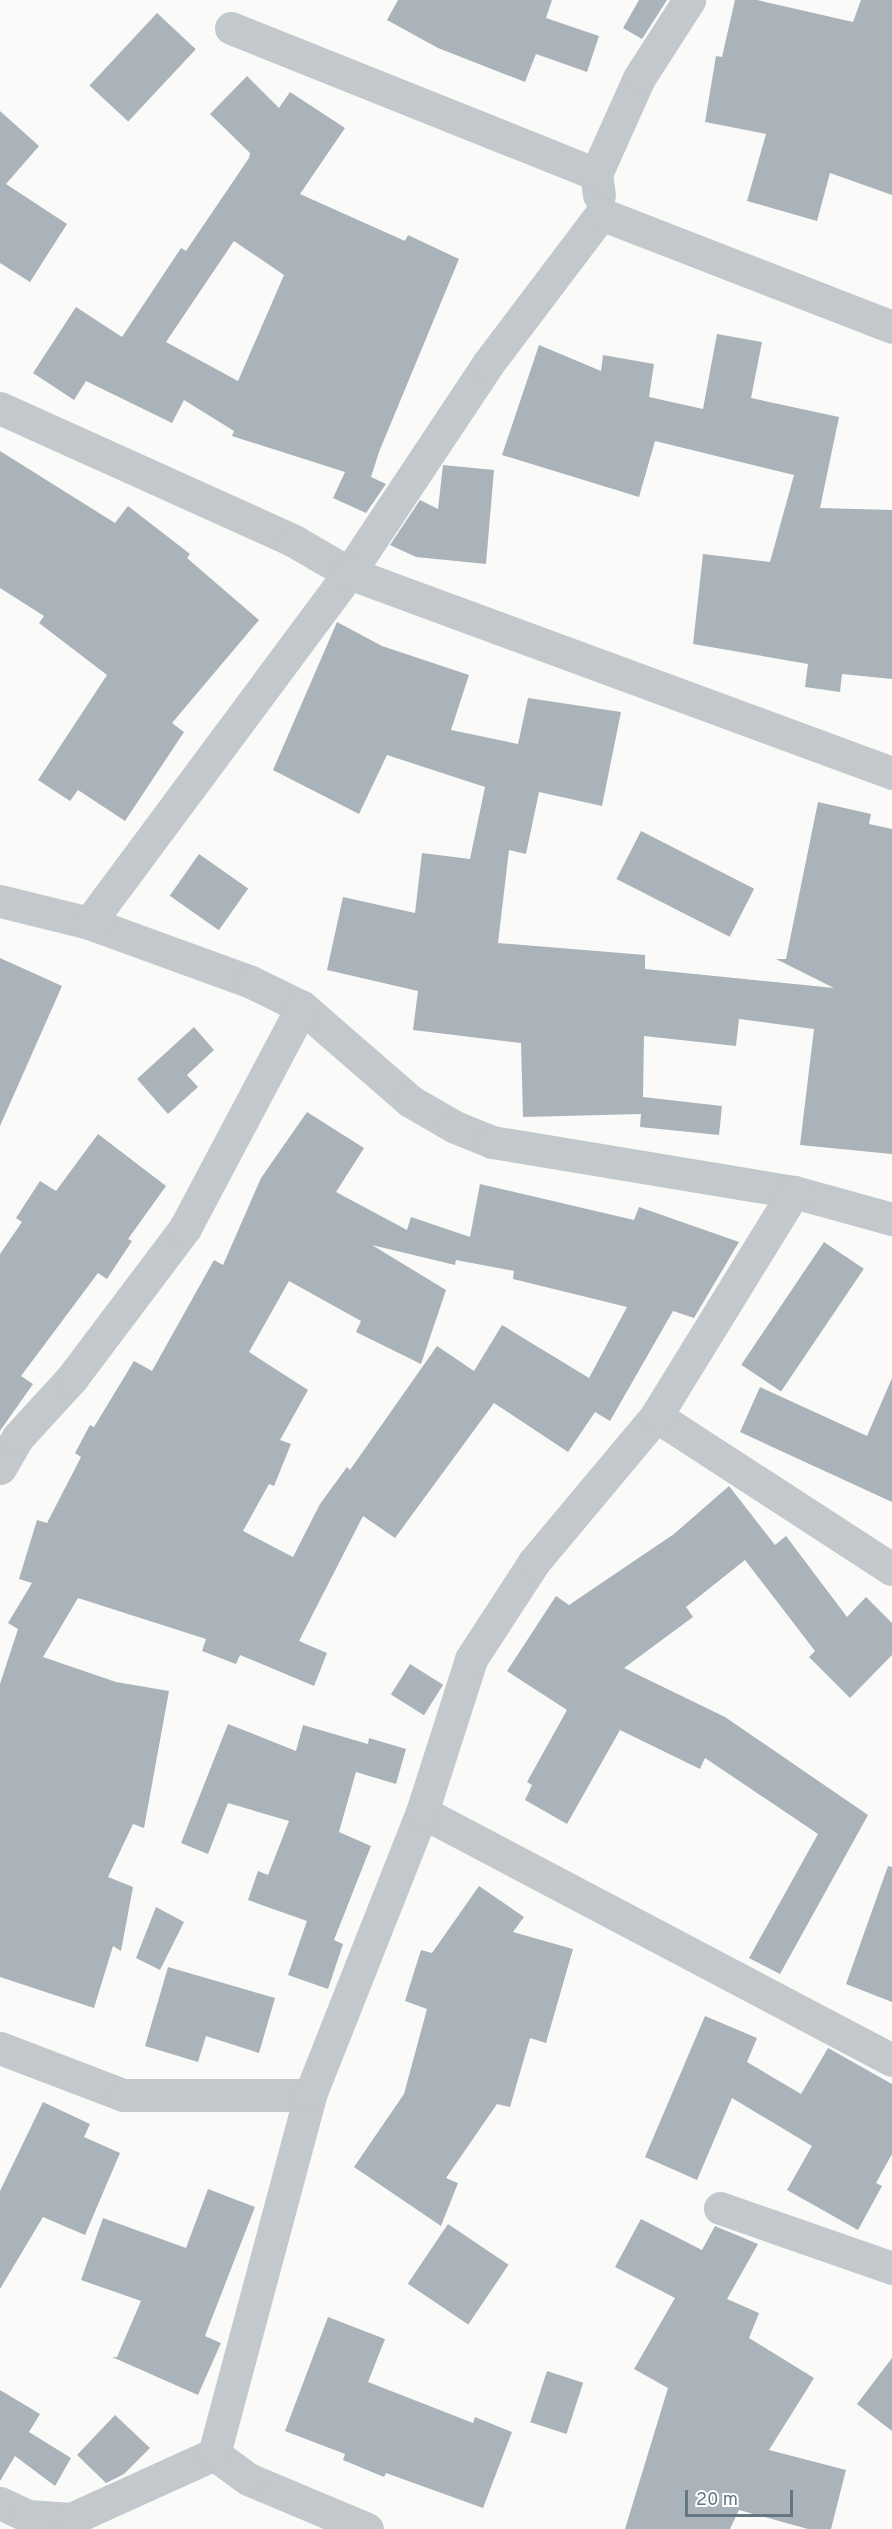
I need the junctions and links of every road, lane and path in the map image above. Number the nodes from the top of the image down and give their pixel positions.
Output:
1 (689, 0) edge
2 (231, 28) dead end
3 (596, 174) junction
4 (601, 214) junction
5 (892, 327) edge
6 (0, 408) edge
7 (349, 573) junction
8 (892, 773) edge
9 (0, 901) edge
10 (89, 923) junction
11 (302, 1007) junction
12 (794, 1192) junction
13 (892, 1219) edge
14 (656, 1416) junction
15 (0, 1468) edge
16 (892, 1569) edge
17 (422, 1812) junction
18 (0, 2048) edge
19 (892, 2060) edge
20 (310, 2095) junction
21 (720, 2208) dead end
22 (892, 2268) edge
23 (214, 2454) junction
24 (0, 2503) edge
25 (349, 2526) edge

1 - 3 street
2 - 3 street
3 - 4 street
4 - 5 street
4 - 7 street
6 - 7 street
7 - 8 street
7 - 10 street
9 - 10 street
10 - 11 street
11 - 12 street
11 - 15 street
12 - 13 street
12 - 14 street
14 - 16 street
14 - 17 street
17 - 19 street
17 - 20 street
18 - 20 street
20 - 23 street
21 - 22 street
23 - 24 street
23 - 25 street

